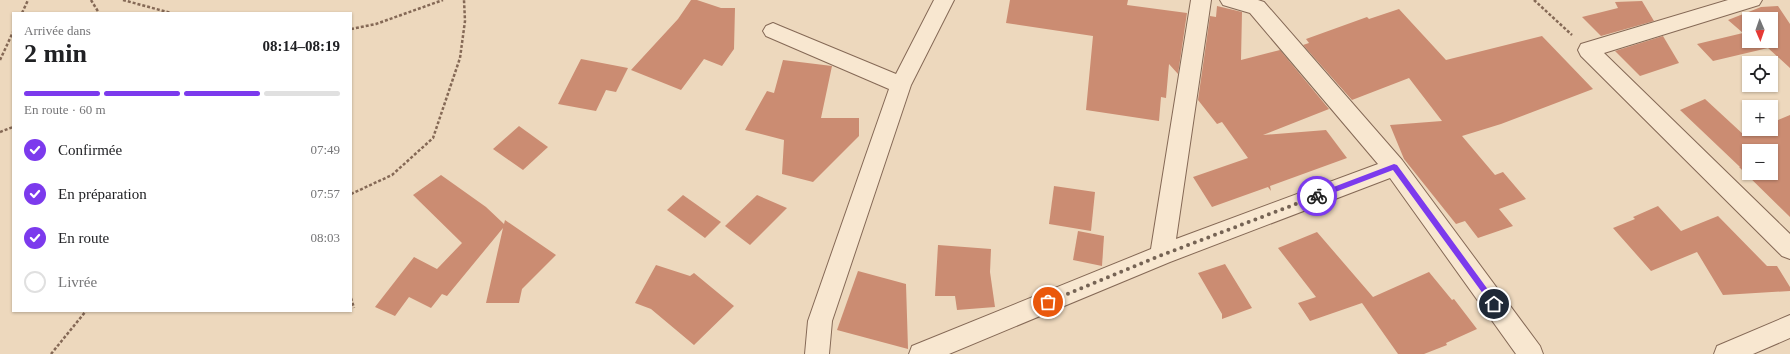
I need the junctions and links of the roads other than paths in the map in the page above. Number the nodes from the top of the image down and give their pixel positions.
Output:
1 (944, 0) edge
2 (1201, 0) edge
3 (1230, 0) edge
4 (1697, 0) edge
5 (1752, 0) edge
6 (1712, 14) junction
7 (773, 32) dead end
8 (901, 85) junction
9 (1394, 167) junction
10 (1790, 249) edge
11 (1162, 255) junction
12 (1790, 326) edge
13 (817, 354) edge
14 (921, 354) edge
15 (1531, 354) edge
16 (1726, 354) edge

1 - 8 street
2 - 11 street
3 - 9 street
4 - 6 street
5 - 6 street
6 - 10 street
7 - 8 street
8 - 13 street
9 - 11 street
9 - 15 street
11 - 14 street
12 - 16 street

